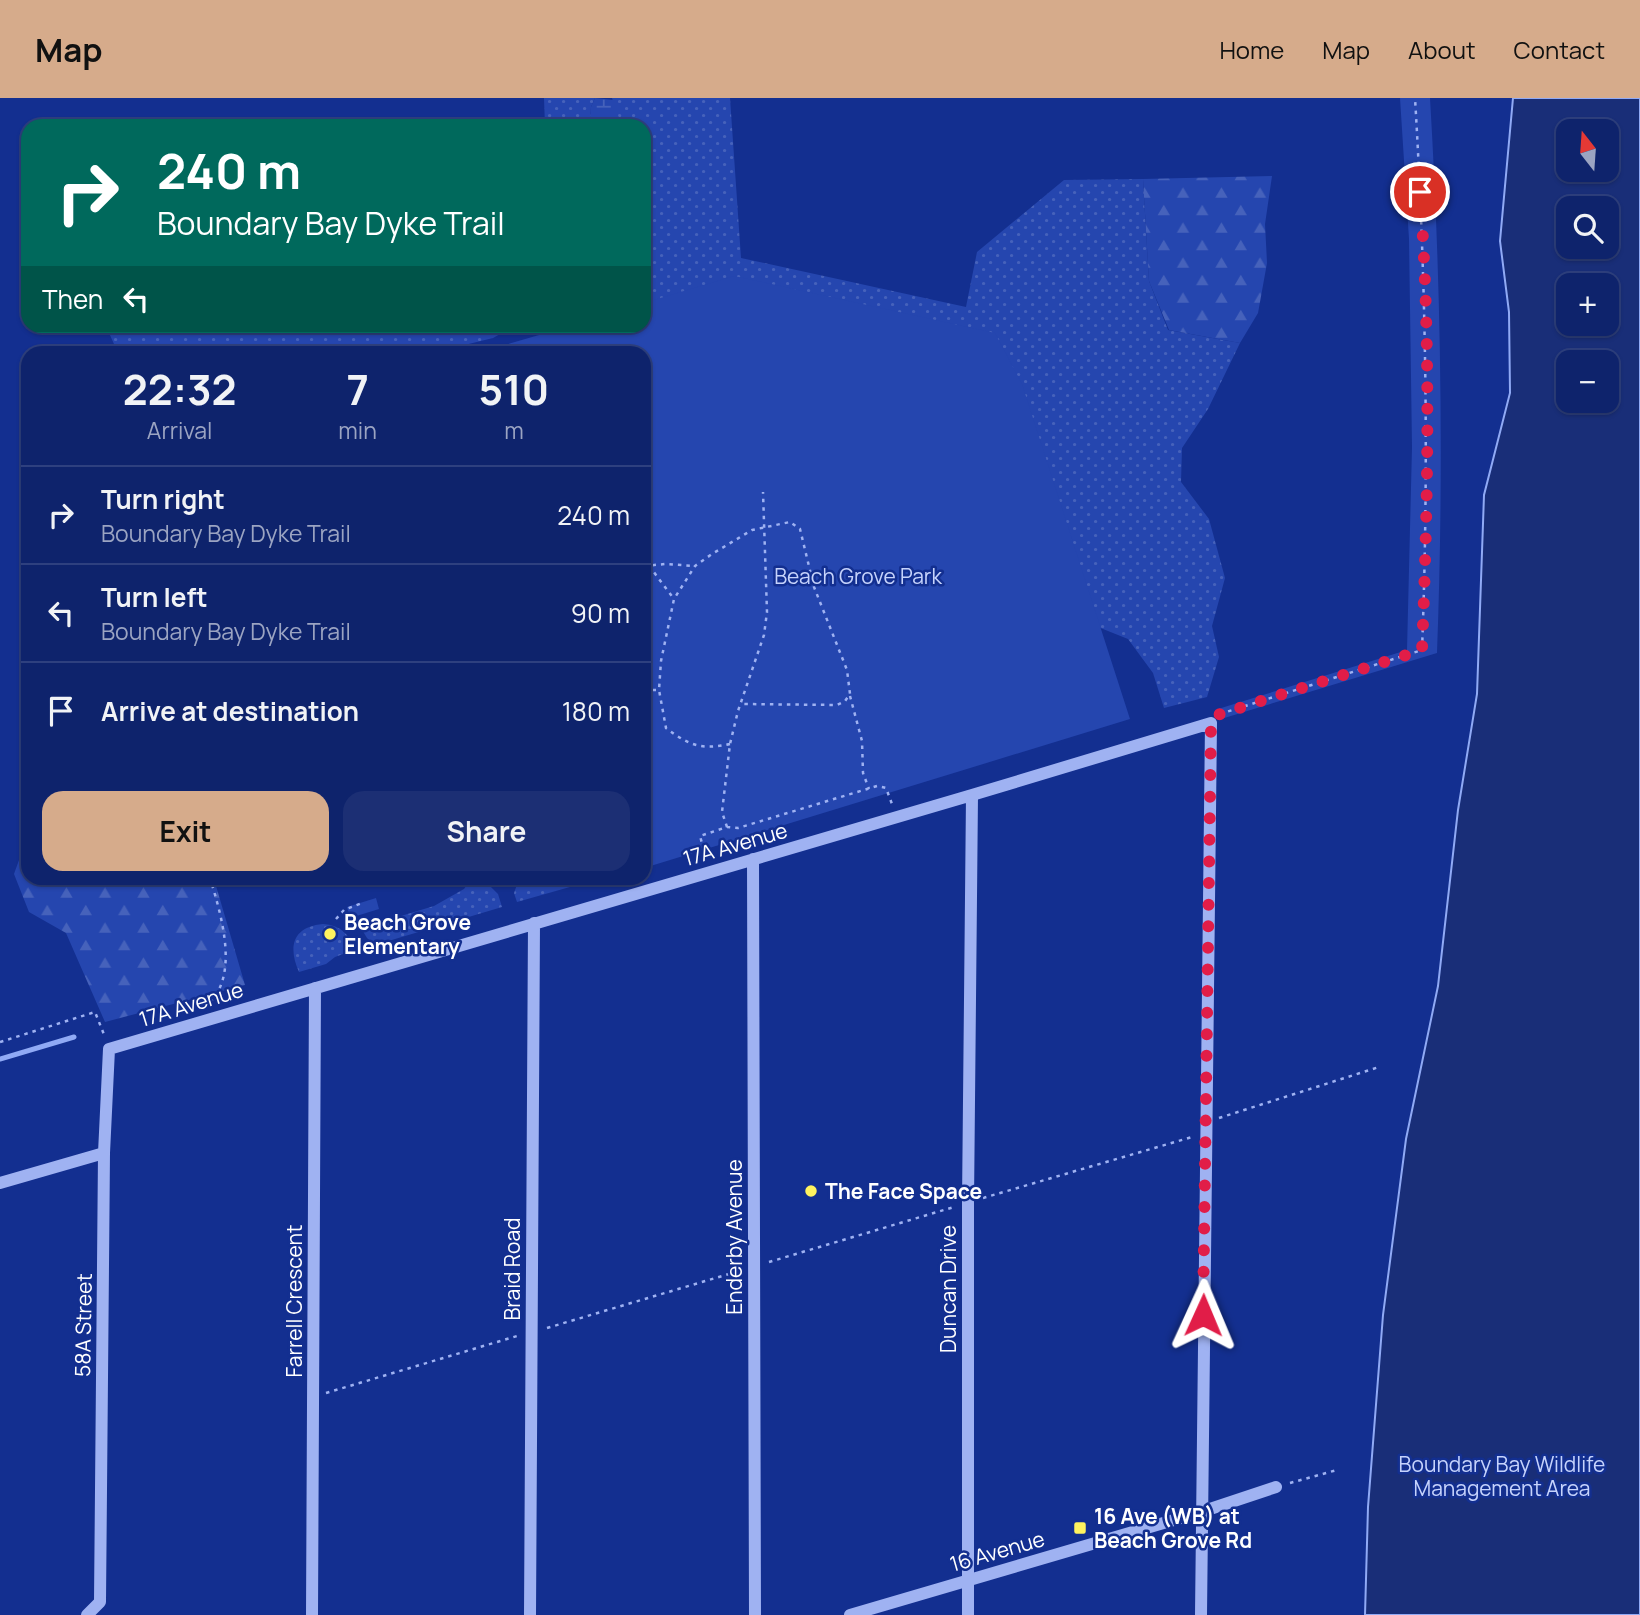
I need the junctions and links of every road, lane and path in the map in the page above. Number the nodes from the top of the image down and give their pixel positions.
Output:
1 (1415, 98) edge
2 (764, 492) dead end
3 (764, 527) junction
4 (651, 566) edge
5 (695, 566) junction
6 (651, 572) edge
7 (674, 599) junction
8 (651, 690) edge
9 (659, 690) junction
10 (850, 694) junction
11 (741, 704) junction
12 (1211, 723) junction
13 (730, 744) junction
14 (869, 789) junction
15 (972, 795) junction
16 (897, 817) junction
17 (727, 827) junction
18 (753, 859) junction
19 (711, 871) junction
20 (212, 885) edge
21 (362, 903) dead end
22 (336, 919) dead end
23 (534, 923) junction
24 (315, 988) junction
25 (210, 1002) dead end
26 (0, 1042) edge
27 (109, 1049) junction
28 (1380, 1066) dead end
29 (1206, 1132) junction
30 (104, 1153) junction
31 (0, 1183) edge
32 (968, 1203) junction
33 (753, 1266) junction
34 (531, 1332) junction
35 (313, 1397) junction
36 (1337, 1470) dead end
37 (1276, 1487) joint
38 (1200, 1511) junction
39 (967, 1580) junction
40 (88, 1615) edge
41 (312, 1615) edge
42 (530, 1615) edge
43 (755, 1615) edge
44 (850, 1615) edge
45 (968, 1615) edge
46 (1200, 1615) edge

1 - 12 path
2 - 3 path
3 - 5 path
3 - 10 path
3 - 11 path
4 - 5 path
5 - 7 path
6 - 7 path
7 - 9 path
8 - 9 path
9 - 13 path
10 - 11 path
10 - 14 path
11 - 13 path
12 - 15 street, 17A Avenue
12 - 29 street
13 - 17 path
14 - 16 path
14 - 17 path
15 - 16 street, 17A Avenue
15 - 32 street, Duncan Drive
16 - 18 street, 17A Avenue
17 - 19 path
18 - 19 street, 17A Avenue
18 - 33 street, Enderby Avenue
19 - 23 street, 17A Avenue
20 - 25 path
21 - 22 path
23 - 24 street, 17A Avenue
23 - 34 street, Braid Road
24 - 27 street, 17A Avenue
24 - 35 street, Farrell Crescent
26 - 27 path
27 - 30 street, 58A Street
28 - 29 path
29 - 32 path
29 - 38 street
30 - 31 street
30 - 40 street, 58A Street
32 - 33 path
32 - 39 street, Duncan Drive
33 - 34 path
33 - 43 street, Enderby Avenue
34 - 35 path
34 - 42 street, Braid Road
35 - 41 street, Farrell Crescent
36 - 37 path
37 - 38 street, 16 Avenue
38 - 39 street, 16 Avenue
38 - 46 street
39 - 44 street, 16 Avenue
39 - 45 street, Duncan Drive

